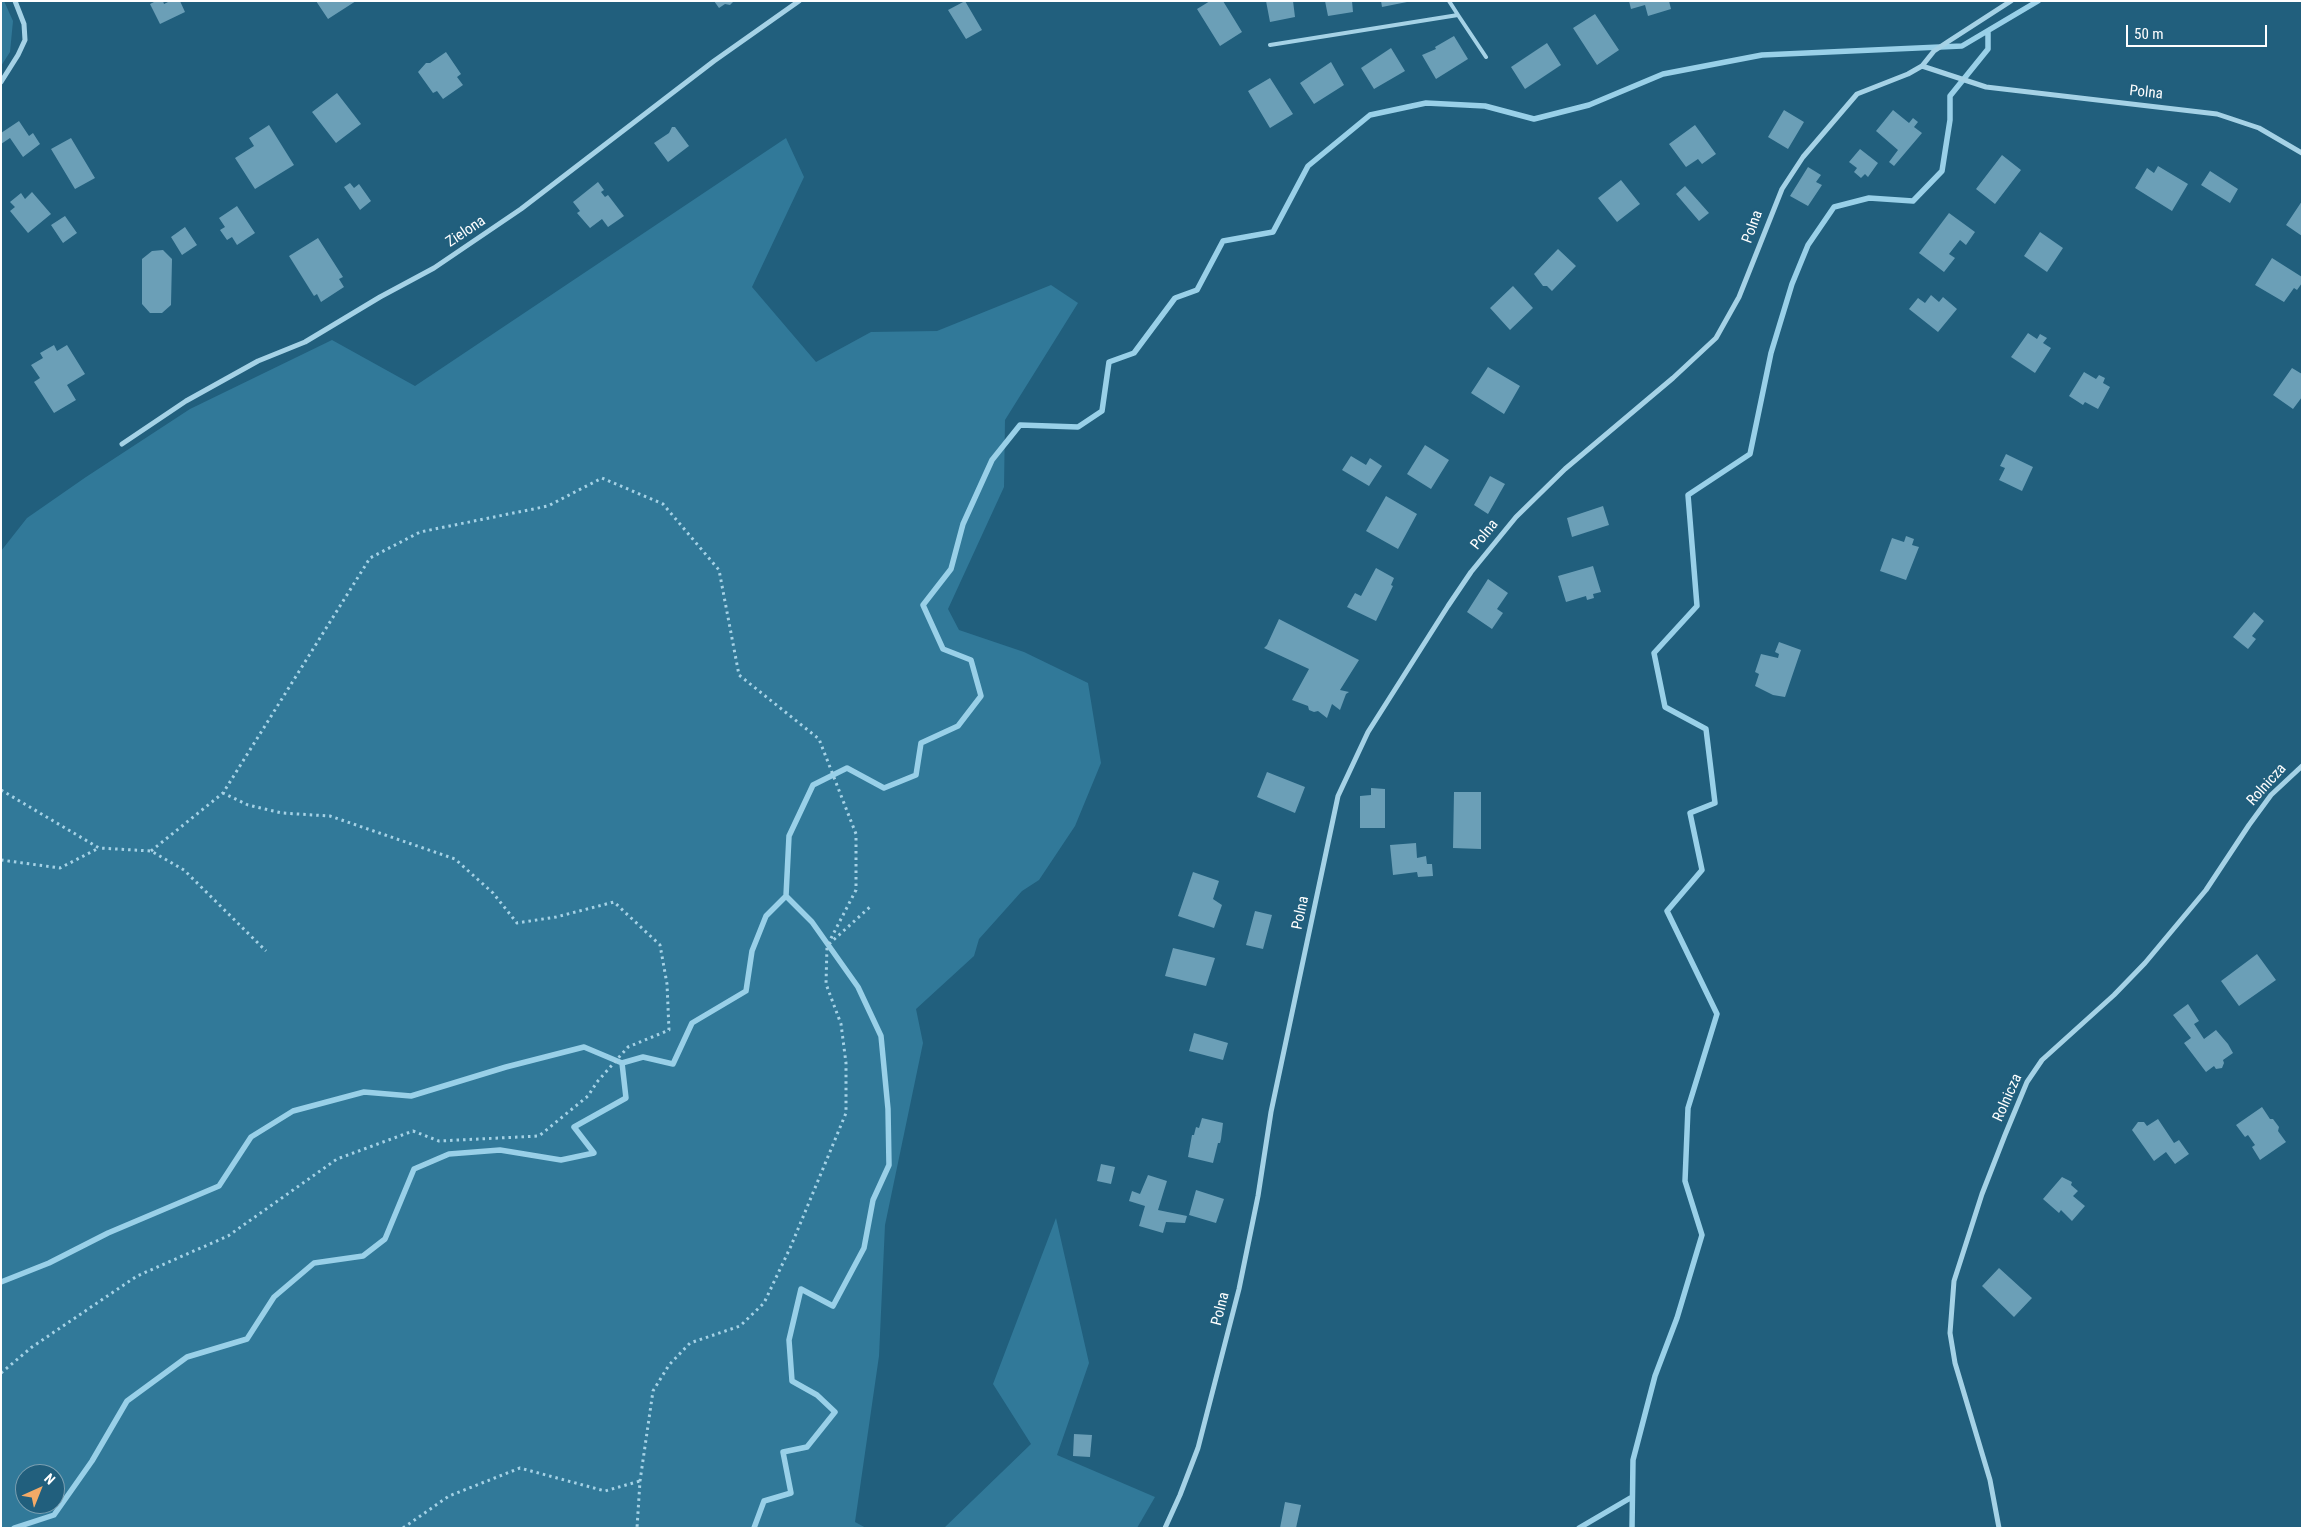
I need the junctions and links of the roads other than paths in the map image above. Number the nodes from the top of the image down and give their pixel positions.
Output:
1 (15, 1) edge
2 (799, 1) edge
3 (1449, 1) edge
4 (2011, 1) edge
5 (1458, 15) junction
6 (1270, 44) dead end
7 (1486, 57) dead end
8 (1922, 66) junction
9 (1, 82) edge
10 (2302, 152) edge
11 (122, 444) dead end
12 (2302, 766) edge
13 (1165, 1528) edge
14 (1999, 1528) edge

1 - 9 street
2 - 11 street, Zielona
3 - 5 lane
4 - 8 street
5 - 6 lane
5 - 7 lane
8 - 10 street, Polna
8 - 13 street, Polna
12 - 14 street, Rolnicza

